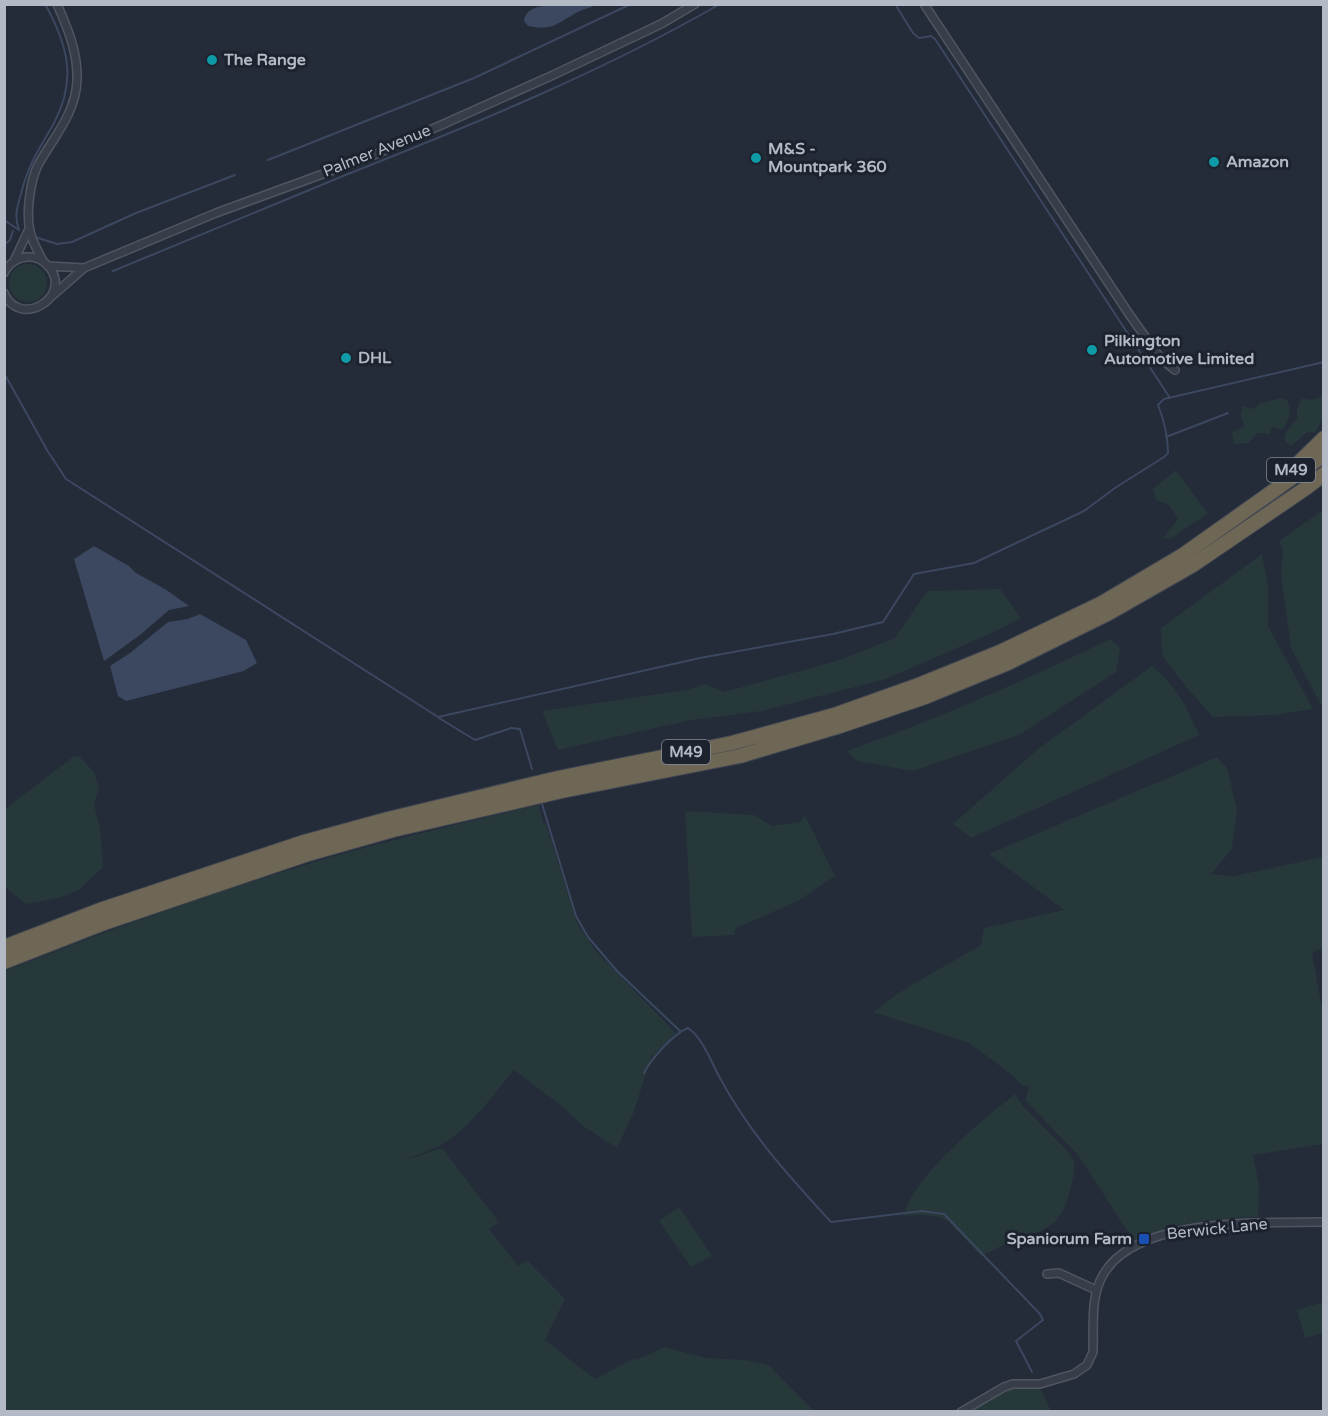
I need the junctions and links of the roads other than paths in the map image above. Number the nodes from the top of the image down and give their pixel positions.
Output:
1 (57, 4) edge
2 (695, 4) edge
3 (924, 4) edge
4 (29, 229) junction
5 (14, 261) junction
6 (46, 263) junction
7 (84, 268) junction
8 (4, 273) edge
9 (4, 293) edge
10 (51, 296) junction
11 (1175, 370) dead end
12 (1323, 438) edge
13 (1323, 455) edge
14 (1323, 476) edge
15 (1258, 503) junction
16 (4, 947) edge
17 (4, 962) edge
18 (1323, 1222) edge
19 (1047, 1274) dead end
20 (1096, 1290) junction
21 (961, 1412) edge

1 - 4 street
2 - 7 street, Palmer Avenue
3 - 11 street
4 - 5 street
4 - 6 street
5 - 6 street, Palmer Avenue
5 - 8 street
6 - 7 street, Palmer Avenue
6 - 10 street
7 - 10 street
9 - 10 street
12 - 15 highway, M49
13 - 15 highway, M49
14 - 17 highway, M49
15 - 16 highway, M49
18 - 20 street, Berwick Lane
19 - 20 street
20 - 21 street, Berwick Lane

